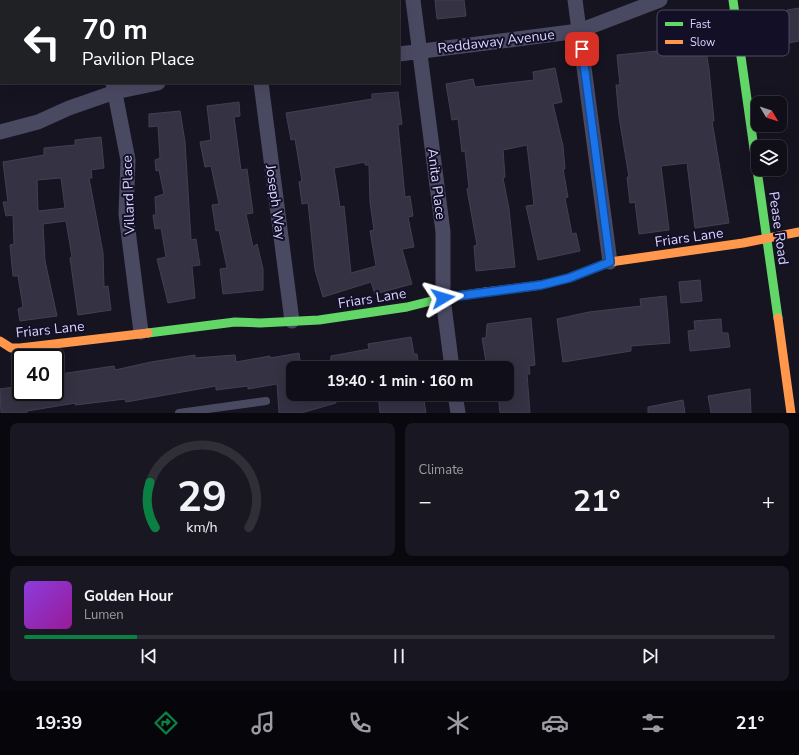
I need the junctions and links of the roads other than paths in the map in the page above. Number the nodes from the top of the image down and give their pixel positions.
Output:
1 (414, 0) edge
2 (575, 0) edge
3 (660, 0) edge
4 (733, 0) edge
5 (735, 10) edge
6 (579, 31) junction
7 (420, 51) junction
8 (400, 54) edge
9 (742, 56) edge
10 (147, 84) edge
11 (261, 84) edge
12 (114, 87) edge
13 (0, 132) edge
14 (799, 232) edge
15 (765, 237) junction
16 (610, 262) junction
17 (443, 298) junction
18 (292, 321) junction
19 (141, 332) junction
20 (1, 342) edge
21 (451, 361) edge
22 (266, 401) dead end
23 (456, 401) edge
24 (179, 413) edge
25 (458, 413) edge
26 (791, 413) edge

1 - 7 street, Anita Place
2 - 6 street
3 - 6 street, Reddaway Avenue
4 - 5 street, Pease Road
6 - 7 street, Reddaway Avenue
6 - 16 street
7 - 8 street, Reddaway Avenue
7 - 17 street, Anita Place
9 - 15 street, Pease Road
10 - 12 street
11 - 18 street, Joseph Way
12 - 13 street
12 - 19 street, Villard Place
14 - 15 street, Friars Lane
15 - 16 street, Friars Lane
15 - 26 street, Pease Road
16 - 17 street, Friars Lane
17 - 18 street, Friars Lane
17 - 21 street, Anita Place
18 - 19 street, Friars Lane
19 - 20 street, Friars Lane
22 - 24 lane
23 - 25 street

